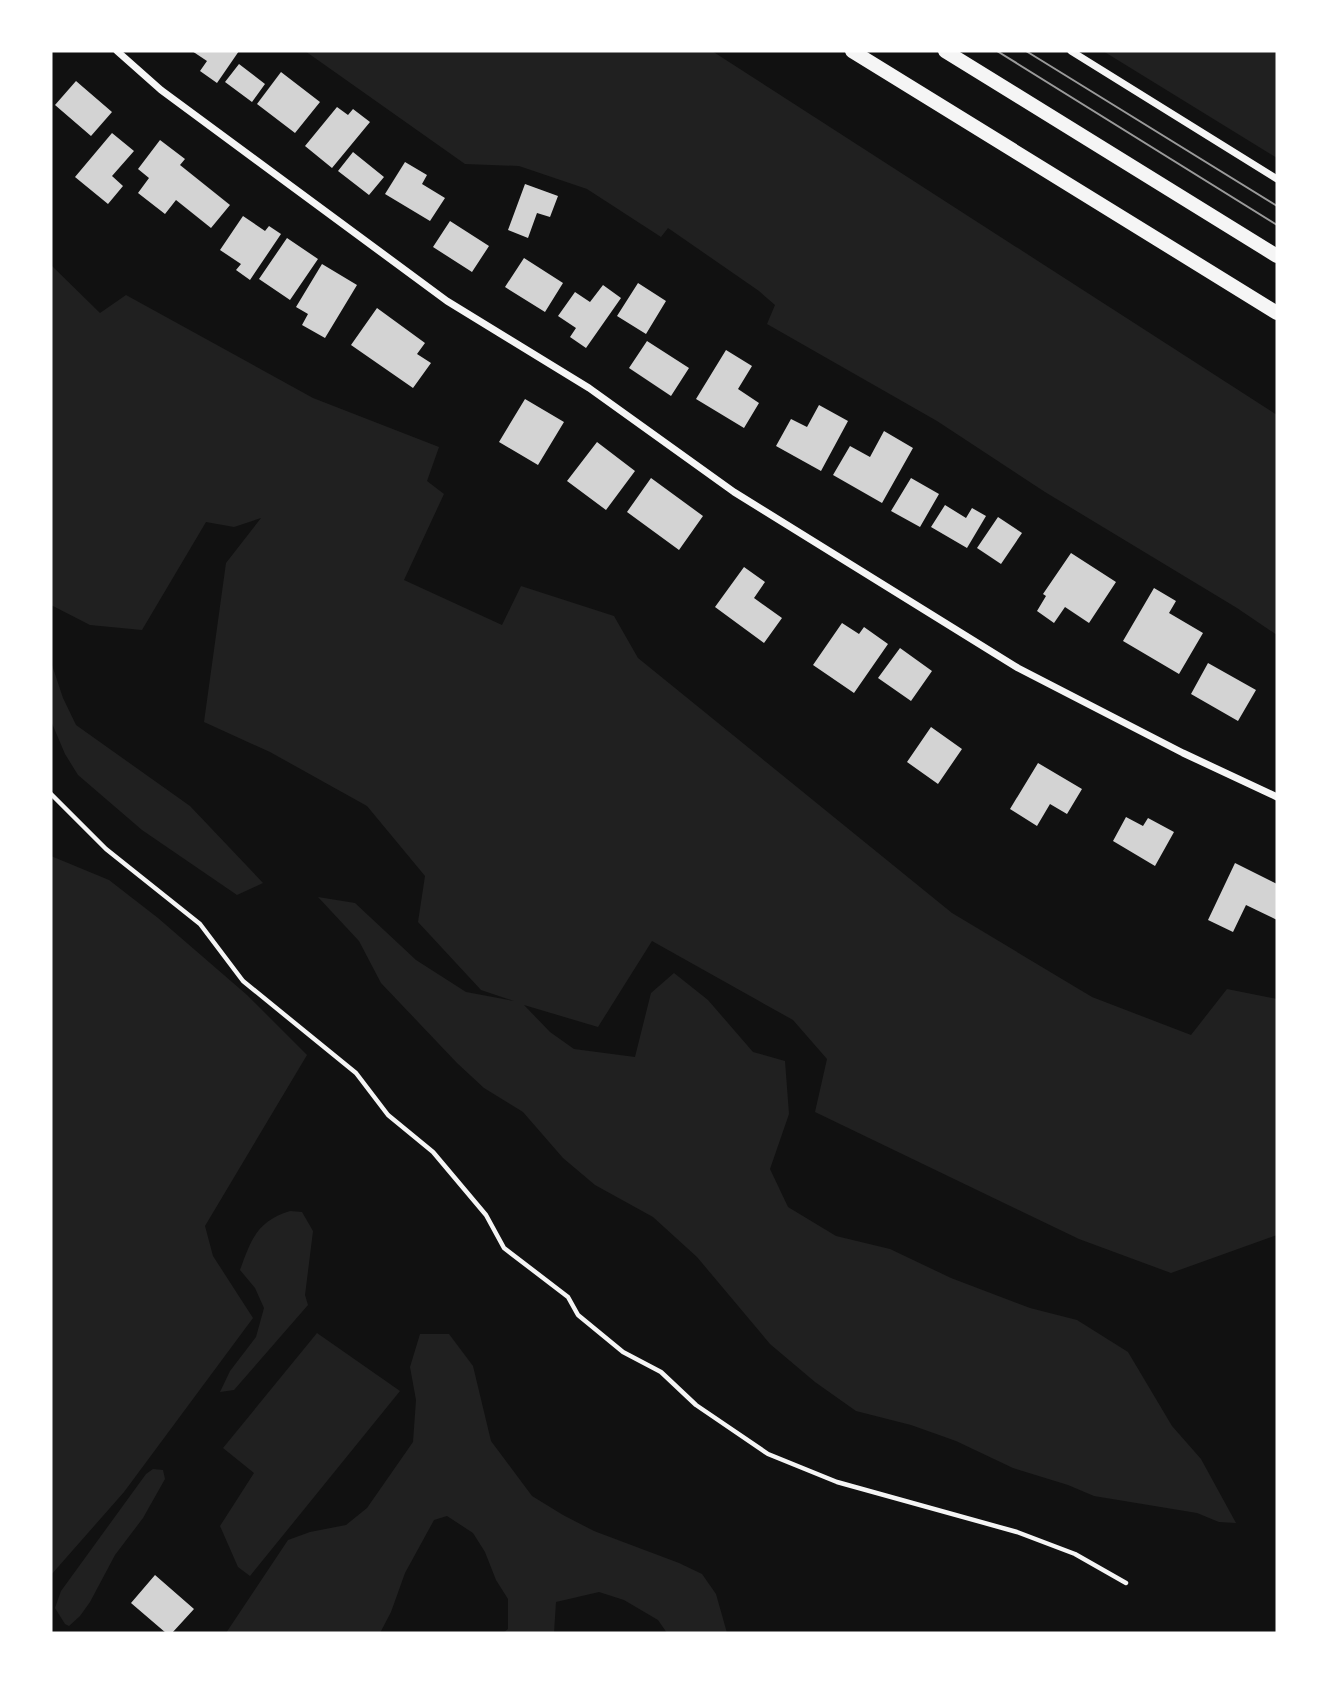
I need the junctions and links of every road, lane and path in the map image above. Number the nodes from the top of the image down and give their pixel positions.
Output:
1 (117, 51) edge
2 (852, 51) edge
3 (945, 51) edge
4 (1071, 51) edge
5 (1277, 179) edge
6 (1277, 256) edge
7 (1277, 313) edge
8 (51, 794) edge
9 (1277, 797) edge
10 (1126, 1583) dead end

1 - 9 street
2 - 7 main road
3 - 6 main road
4 - 5 street
8 - 10 path

